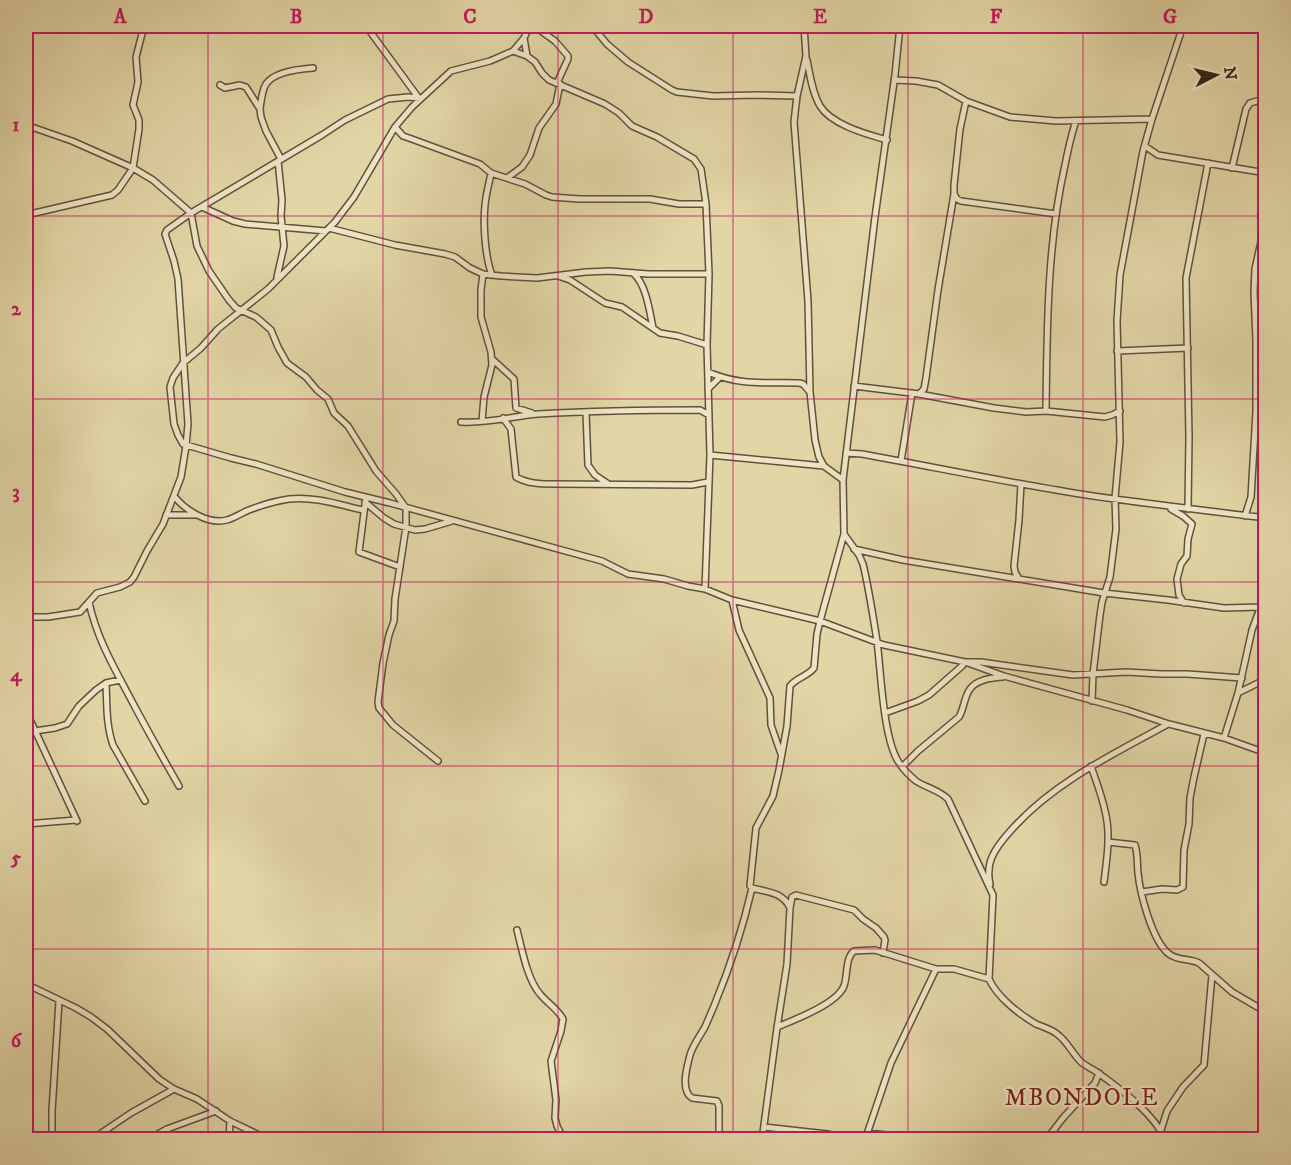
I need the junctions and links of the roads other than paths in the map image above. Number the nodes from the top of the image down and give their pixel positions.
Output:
1 (144, 26) edge
2 (366, 26) edge
3 (532, 26) edge
4 (592, 26) edge
5 (603, 26) edge
6 (804, 26) edge
7 (900, 26) edge
8 (1183, 26) edge
9 (599, 35) junction
10 (524, 38) junction
11 (513, 51) junction
12 (527, 56) junction
13 (806, 56) junction
14 (313, 68) dead end
15 (894, 80) junction
16 (558, 83) junction
17 (220, 85) dead end
18 (797, 96) junction
19 (420, 98) junction
20 (966, 101) junction
21 (1266, 102) edge
22 (260, 109) junction
23 (1152, 118) junction
24 (1076, 121) junction
25 (26, 125) edge
26 (395, 127) junction
27 (391, 134) junction
28 (403, 135) junction
29 (887, 140) junction
30 (1145, 146) junction
31 (280, 160) junction
32 (1208, 163) junction
33 (133, 168) junction
34 (1232, 168) junction
35 (491, 173) junction
36 (1266, 173) edge
37 (507, 178) junction
38 (954, 194) junction
39 (706, 204) junction
40 (202, 207) junction
41 (191, 213) junction
42 (1056, 214) junction
43 (26, 215) edge
44 (1266, 219) edge
45 (282, 227) junction
46 (327, 229) junction
47 (632, 272) junction
48 (483, 274) junction
49 (709, 274) junction
50 (492, 275) junction
51 (557, 276) junction
52 (277, 279) junction
53 (240, 311) junction
54 (653, 328) junction
55 (707, 345) junction
56 (1188, 348) junction
57 (1117, 351) junction
58 (492, 359) junction
59 (183, 363) junction
60 (708, 372) junction
61 (720, 377) junction
62 (854, 386) junction
63 (708, 389) junction
64 (810, 392) junction
65 (912, 393) junction
66 (919, 394) junction
67 (709, 404) junction
68 (700, 410) junction
69 (1046, 411) junction
70 (1120, 411) junction
71 (586, 412) junction
72 (535, 414) junction
73 (709, 415) junction
74 (503, 418) junction
75 (482, 421) junction
76 (460, 422) dead end
77 (186, 446) junction
78 (846, 453) junction
79 (710, 455) junction
80 (901, 461) junction
81 (824, 466) junction
82 (843, 480) junction
83 (708, 482) junction
84 (610, 484) junction
85 (1021, 484) junction
86 (174, 496) junction
87 (1115, 498) junction
88 (365, 500) junction
89 (406, 507) junction
90 (1167, 507) junction
91 (1188, 509) junction
92 (363, 510) junction
93 (166, 515) junction
94 (196, 515) junction
95 (1245, 516) junction
96 (1266, 518) edge
97 (454, 521) junction
98 (406, 527) junction
99 (844, 534) junction
100 (854, 549) junction
101 (400, 567) junction
102 (1019, 579) junction
103 (705, 589) junction
104 (1266, 592) edge
105 (1104, 594) junction
106 (732, 600) junction
107 (89, 602) junction
108 (1184, 603) junction
109 (1260, 606) junction
110 (26, 617) edge
111 (820, 621) junction
112 (877, 642) junction
113 (965, 662) junction
114 (1093, 674) junction
115 (1004, 676) junction
116 (1242, 678) junction
117 (1266, 679) edge
118 (120, 680) junction
119 (106, 683) junction
120 (1238, 693) junction
121 (1092, 701) junction
122 (26, 711) edge
123 (885, 714) junction
124 (1169, 724) junction
125 (35, 731) junction
126 (1204, 734) junction
127 (1224, 738) junction
128 (1266, 753) edge
129 (781, 756) junction
130 (438, 761) dead end
131 (1091, 766) junction
132 (902, 767) junction
133 (179, 786) dead end
134 (145, 801) dead end
135 (26, 824) edge
136 (1108, 842) junction
137 (1104, 882) dead end
138 (752, 888) junction
139 (991, 889) junction
140 (1142, 892) junction
141 (790, 908) junction
142 (517, 930) dead end
143 (883, 953) junction
144 (936, 969) junction
145 (1212, 975) junction
146 (989, 979) junction
147 (26, 984) edge
148 (59, 1001) junction
149 (1266, 1012) edge
150 (777, 1027) junction
151 (1099, 1073) junction
152 (174, 1089) junction
153 (216, 1111) junction
154 (230, 1121) junction
155 (764, 1127) junction
156 (167, 1129) junction
157 (1161, 1130) junction
158 (867, 1133) junction
159 (52, 1140) edge
160 (91, 1140) edge
161 (147, 1140) edge
162 (170, 1140) edge
163 (229, 1140) edge
164 (273, 1140) edge
165 (564, 1140) edge
166 (720, 1140) edge
167 (762, 1140) edge
168 (856, 1140) edge
169 (865, 1140) edge
170 (937, 1140) edge
171 (1046, 1140) edge
172 (1166, 1140) edge

1 - 33 street
2 - 19 street
3 - 10 street
3 - 16 street
4 - 9 street
5 - 9 street
6 - 13 street
7 - 15 street
8 - 23 street
9 - 18 street
10 - 11 street
10 - 12 street
11 - 12 street
11 - 19 street
12 - 16 street
13 - 18 street
13 - 29 street
14 - 22 street
15 - 20 street
15 - 29 street
16 - 37 street
16 - 39 street
17 - 22 street
18 - 64 street
19 - 26 street
19 - 31 street
20 - 24 street
20 - 38 street
21 - 34 street
22 - 31 street
23 - 24 street
23 - 30 street
24 - 42 street
25 - 33 street
26 - 27 street
26 - 28 street
27 - 28 street
27 - 46 street
28 - 35 street
29 - 62 street
30 - 32 street
30 - 57 street
31 - 40 street
31 - 45 street
32 - 34 street
32 - 56 street
33 - 41 street
33 - 43 street
34 - 36 street
35 - 37 street
35 - 50 street
37 - 39 street
38 - 42 street
38 - 66 street
39 - 49 street
40 - 41 street
40 - 45 street
41 - 53 street
41 - 59 street
42 - 69 street
44 - 95 street
45 - 46 street
45 - 52 street
46 - 48 street
46 - 52 street
47 - 49 street
47 - 51 street
47 - 54 street
48 - 50 street
48 - 58 street
49 - 55 street
50 - 51 street
51 - 54 street
52 - 53 street
53 - 59 street
53 - 89 street
54 - 55 street
55 - 60 street
56 - 57 street
56 - 91 street
57 - 70 street
58 - 72 street
58 - 75 street
59 - 77 street
59 - 77 street
60 - 61 street
60 - 63 street
61 - 63 street
61 - 64 street
62 - 65 street
62 - 78 street
63 - 67 street
64 - 81 street
65 - 66 street
65 - 80 street
66 - 69 street
67 - 68 street
67 - 73 street
68 - 71 street
68 - 73 street
69 - 70 street
70 - 87 street
71 - 72 street
71 - 84 street
72 - 74 street
73 - 79 street
74 - 75 street
74 - 84 street
75 - 76 street
77 - 86 street
77 - 88 street
78 - 80 street
78 - 82 street
79 - 81 street
79 - 83 street
80 - 85 street
81 - 82 street
82 - 99 street
83 - 84 street
83 - 103 street
85 - 87 street
85 - 102 street
86 - 93 street
86 - 94 street
87 - 90 street
87 - 105 street
88 - 89 street
88 - 92 street
88 - 98 street
89 - 97 street
89 - 98 street
90 - 91 street
90 - 108 street
91 - 95 street
92 - 94 street
92 - 101 street
93 - 94 street
93 - 107 street
95 - 96 street
97 - 98 street
97 - 103 street
98 - 101 street
99 - 100 street
99 - 111 street
100 - 102 street
100 - 112 street
101 - 130 street
102 - 105 street
103 - 106 street
104 - 109 street
105 - 108 street
105 - 114 street
106 - 111 street
106 - 129 street
107 - 110 street
107 - 118 street
108 - 109 street
109 - 116 street
111 - 112 street
111 - 129 street
112 - 113 street
112 - 123 street
113 - 114 street
113 - 115 street
113 - 123 street
114 - 116 street
114 - 121 street
115 - 121 street
115 - 132 street
116 - 120 street
117 - 120 street
118 - 119 street
118 - 133 street
119 - 125 street
119 - 134 street
120 - 127 street
121 - 124 street
122 - 125 street
123 - 132 street
124 - 126 street
124 - 131 street
125 - 135 street
126 - 127 street
126 - 140 street
127 - 128 street
129 - 138 street
131 - 136 street
131 - 139 street
132 - 139 street
136 - 137 street
136 - 140 street
138 - 141 street
138 - 166 street
139 - 146 street
140 - 145 street
141 - 143 street
141 - 150 street
142 - 165 street
143 - 144 street
143 - 150 street
144 - 146 street
144 - 158 street
145 - 149 street
145 - 157 street
146 - 151 street
147 - 148 street
148 - 152 street
148 - 159 street
150 - 155 street
151 - 157 street
151 - 171 street
152 - 153 street
152 - 160 street
153 - 154 street
153 - 156 street
154 - 163 street
154 - 164 street
155 - 167 street
155 - 168 street
156 - 161 street
156 - 162 street
157 - 172 street
158 - 169 street
158 - 170 street

